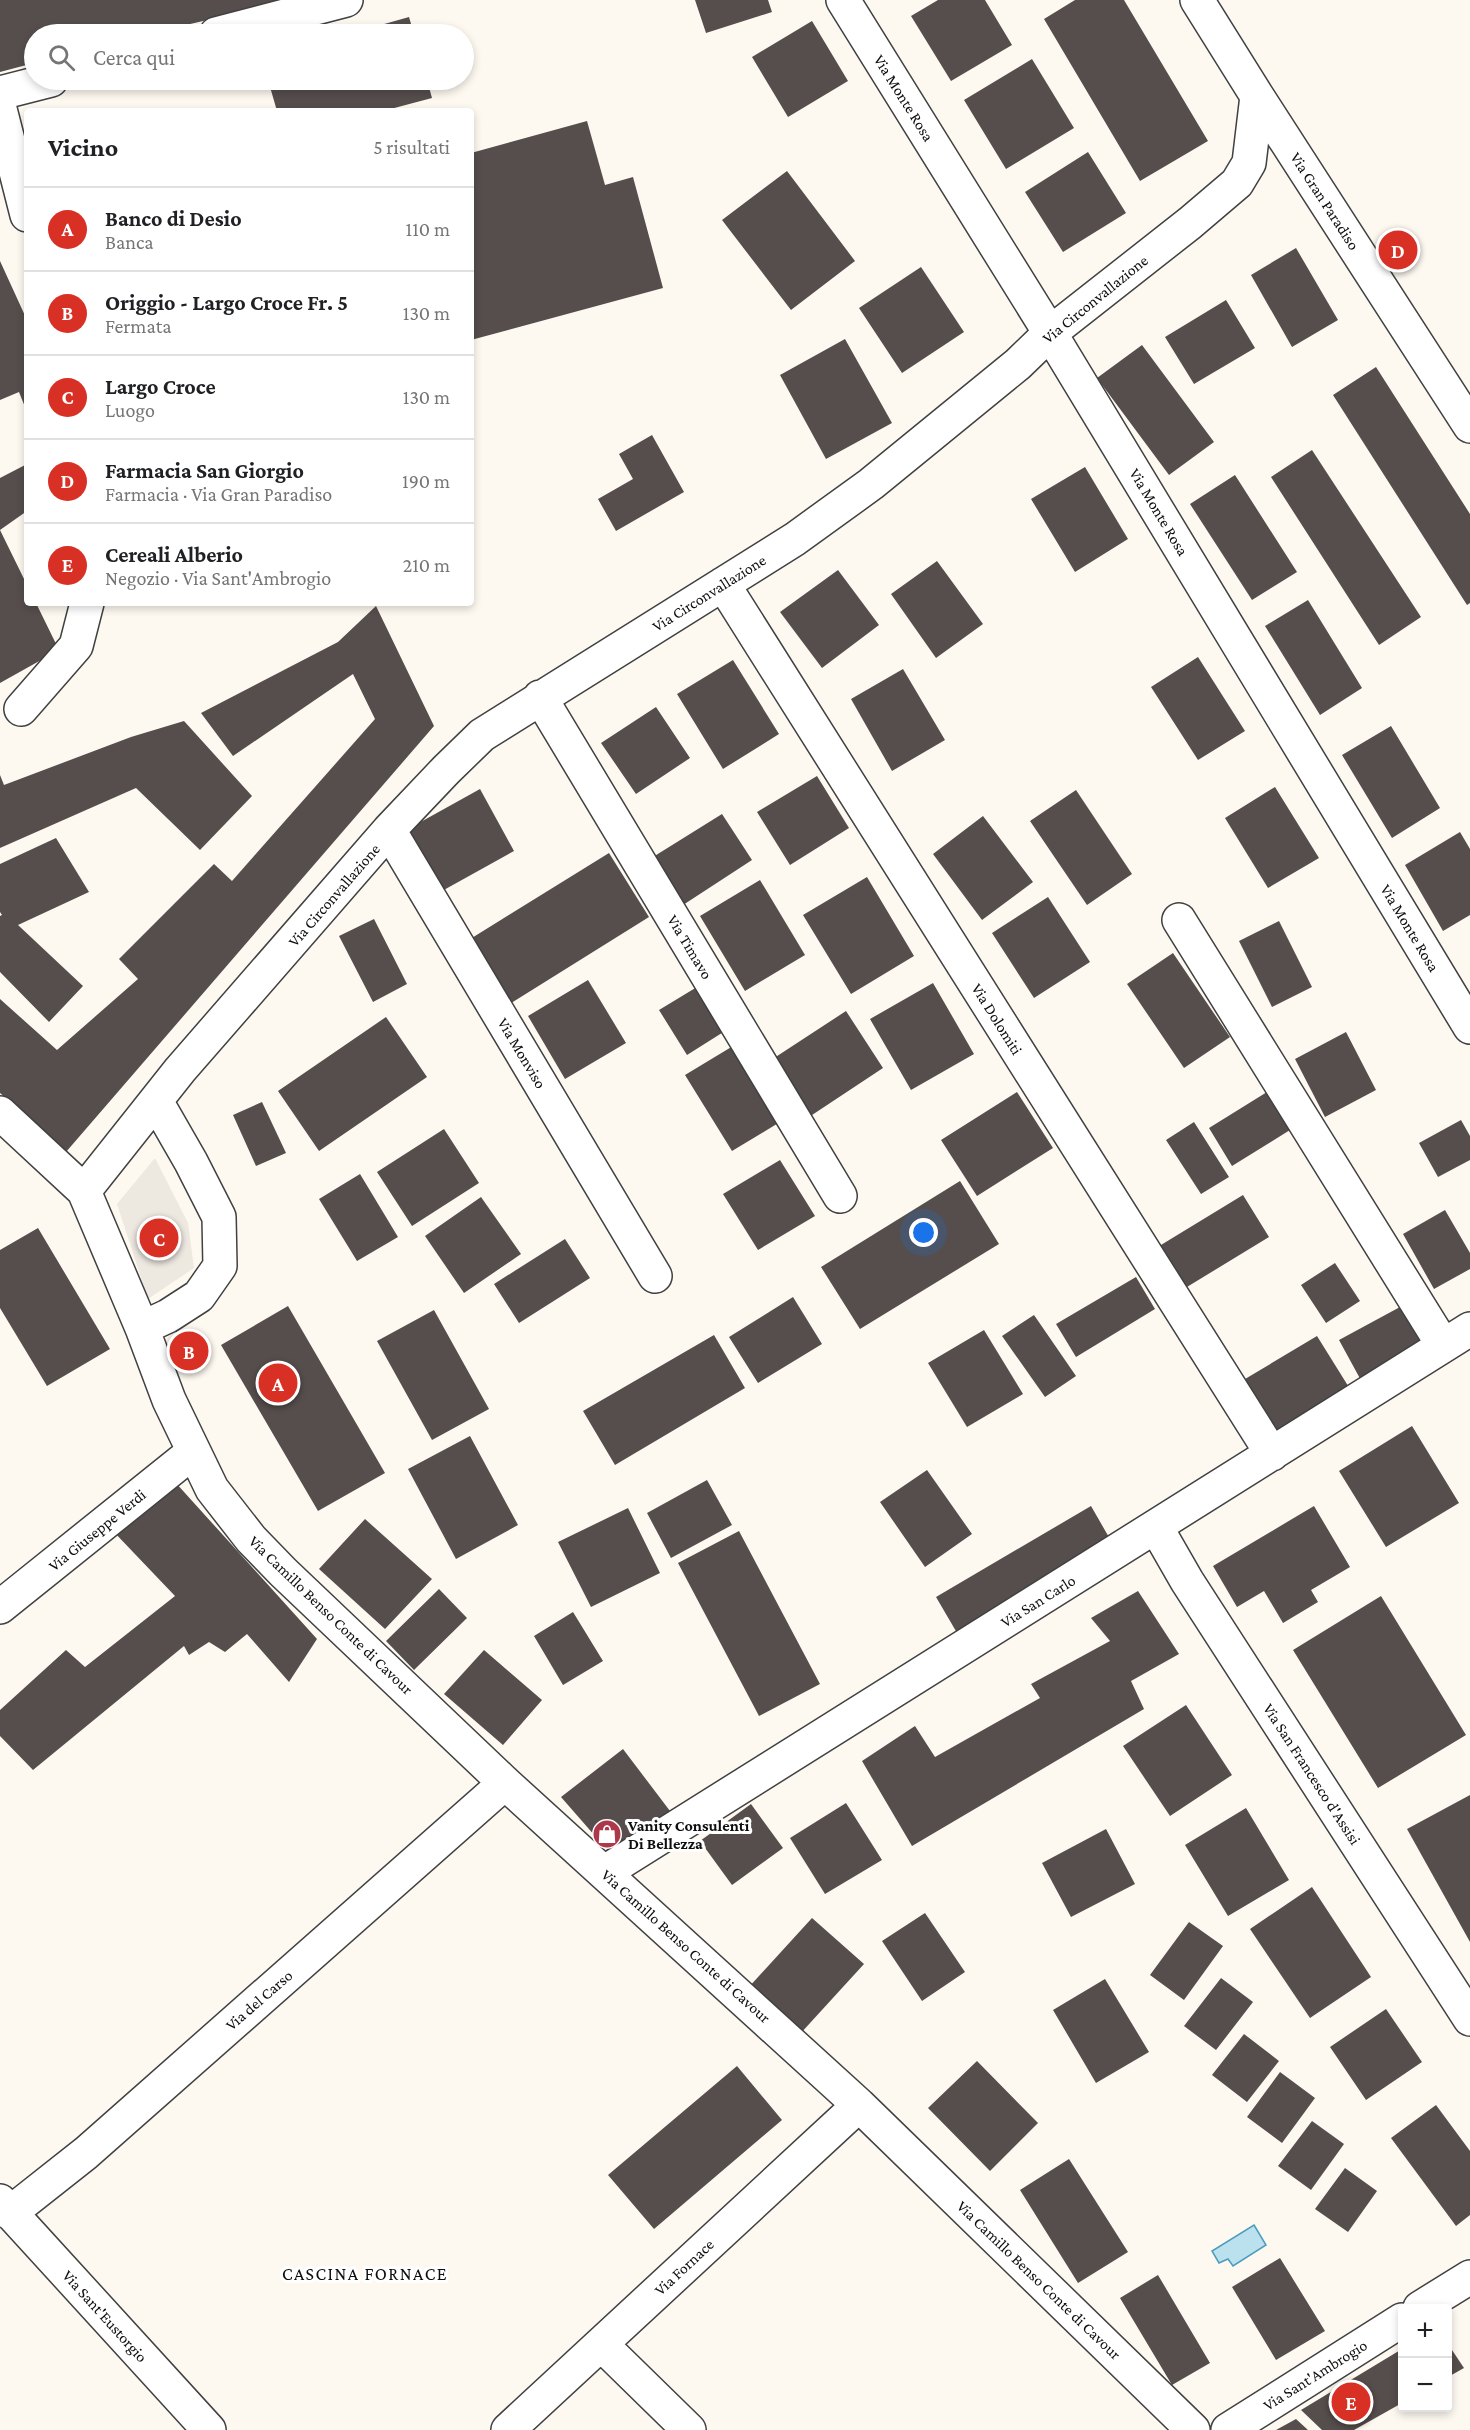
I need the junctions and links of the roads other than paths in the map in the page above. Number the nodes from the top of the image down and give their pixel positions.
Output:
1 (843, 0) edge
2 (1197, 0) edge
3 (326, 3) edge
4 (251, 24) edge
5 (24, 87) edge
6 (0, 93) edge
7 (1257, 96) junction
8 (0, 109) edge
9 (24, 203) edge
10 (1050, 333) junction
11 (1470, 426) edge
12 (723, 584) junction
13 (86, 606) edge
14 (540, 697) junction
15 (21, 709) dead end
16 (389, 830) junction
17 (1179, 920) dead end
18 (1470, 1027) edge
19 (156, 1101) junction
20 (0, 1113) edge
21 (84, 1191) junction
22 (840, 1196) dead end
23 (655, 1276) dead end
24 (142, 1328) junction
25 (1457, 1337) edge
26 (193, 1452) junction
27 (1272, 1454) junction
28 (1156, 1527) junction
29 (0, 1607) edge
30 (505, 1783) junction
31 (605, 1872) junction
32 (1470, 2019) edge
33 (859, 2104) junction
34 (5, 2207) edge
35 (1470, 2277) edge
36 (1426, 2304) edge
37 (1398, 2323) edge
38 (601, 2344) junction
39 (209, 2430) edge
40 (508, 2430) edge
41 (689, 2430) edge
42 (1193, 2430) edge
43 (1228, 2430) edge

1 - 10 street, Via Monte Rosa
2 - 7 street
3 - 4 street
5 - 6 street
7 - 10 street, Via Circonvallazione
7 - 11 street, Via Gran Paradiso
8 - 9 street
10 - 12 street, Via Circonvallazione
10 - 18 street, Via Monte Rosa
12 - 14 street, Via Circonvallazione
12 - 27 street, Via Dolomiti
13 - 15 street
14 - 16 street, Via Circonvallazione
14 - 22 street, Via Timavo
16 - 19 street, Via Circonvallazione
16 - 23 street, Via Monviso
17 - 25 street
19 - 21 street, Via Circonvallazione
19 - 24 street
20 - 21 street
21 - 24 street, Via Camillo Benso Conte di Cavour
24 - 26 street, Via Camillo Benso Conte di Cavour
25 - 27 street, Via San Carlo
26 - 29 street, Via Giuseppe Verdi
26 - 30 street, Via Camillo Benso Conte di Cavour
27 - 28 street, Via San Carlo
28 - 31 street, Via San Carlo
28 - 32 street, Via San Francesco d'Assisi
30 - 31 street, Via Camillo Benso Conte di Cavour
30 - 34 street, Via del Carso
31 - 33 street, Via Camillo Benso Conte di Cavour
33 - 38 street, Via Fornace
33 - 42 street, Via Camillo Benso Conte di Cavour
34 - 39 street, Via Sant'Eustorgio
35 - 36 street
37 - 43 street, Via Sant'Ambrogio
38 - 40 street, Via Fornace
38 - 41 street

